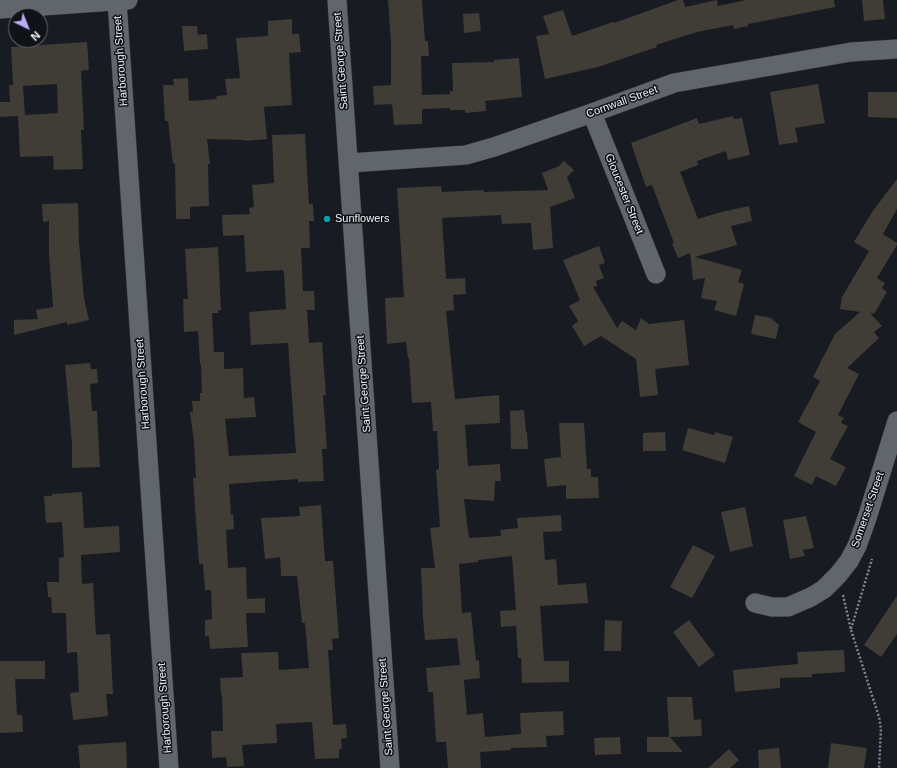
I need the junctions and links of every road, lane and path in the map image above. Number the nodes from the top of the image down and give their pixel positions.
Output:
1 (122, 0) edge
2 (337, 0) edge
3 (0, 9) edge
4 (897, 49) edge
5 (592, 113) junction
6 (349, 163) junction
7 (656, 274) dead end
8 (897, 421) edge
9 (873, 556) dead end
10 (838, 575) junction
11 (755, 603) dead end
12 (851, 630) junction
13 (169, 768) edge
14 (390, 768) edge
15 (879, 768) edge

1 - 3 street
1 - 13 street, Harborough Street
2 - 6 street, Saint George Street
4 - 5 street, Cornwall Street
5 - 6 street, Cornwall Street
5 - 7 street, Gloucester Street
6 - 14 street, Saint George Street
8 - 10 street, Somerset Street
9 - 12 path
10 - 11 street, Somerset Street
10 - 12 path
12 - 15 path

